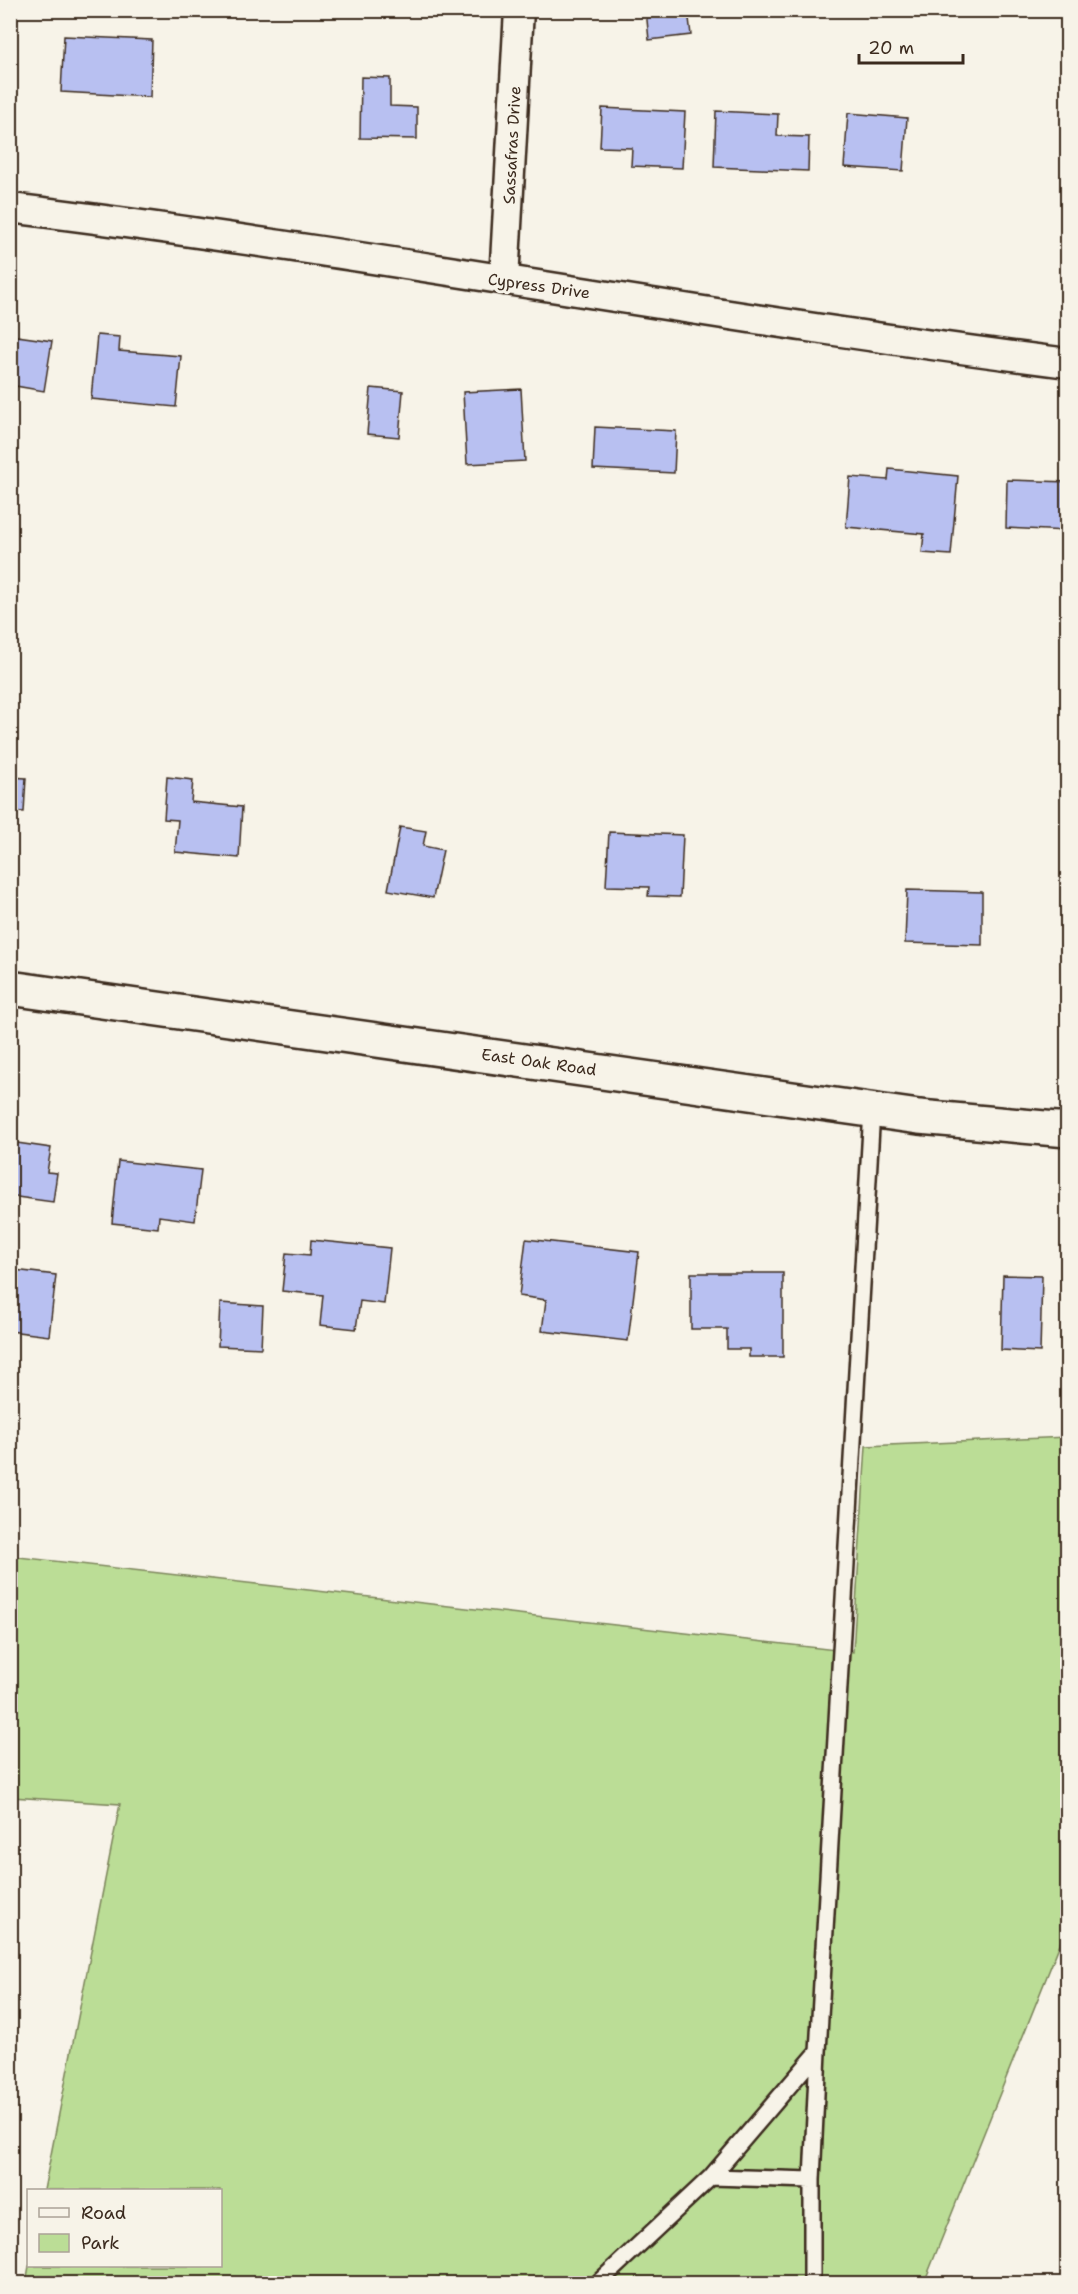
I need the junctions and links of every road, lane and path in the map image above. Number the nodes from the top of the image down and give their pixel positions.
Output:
1 (519, 10) edge
2 (10, 208) edge
3 (504, 280) junction
4 (1068, 363) edge
5 (10, 988) edge
6 (872, 1110) junction
7 (1068, 1130) edge
8 (818, 2052) junction
9 (711, 2177) junction
10 (812, 2180) junction
11 (597, 2283) edge
12 (812, 2283) edge

1 - 3 street, Sassafras Drive
2 - 3 street, Cypress Drive
3 - 4 street, Cypress Drive
5 - 6 street, East Oak Road
6 - 7 street, East Oak Road
6 - 8 lane
8 - 9 lane
8 - 10 lane
9 - 10 lane
9 - 11 lane
10 - 12 lane

